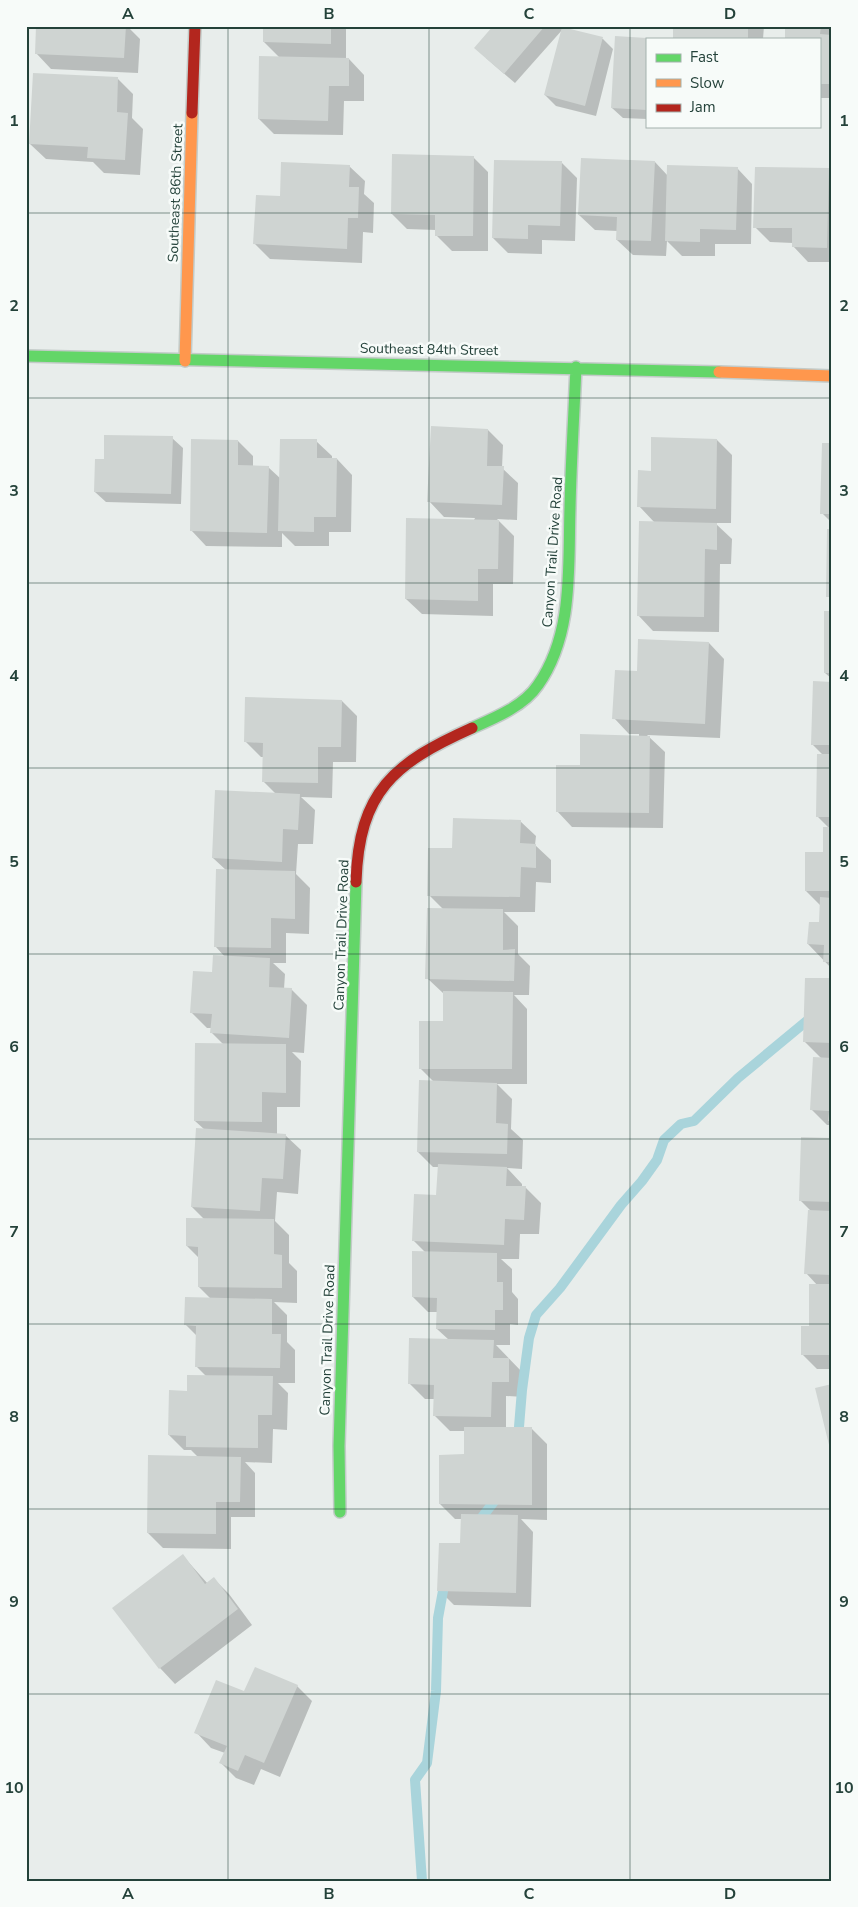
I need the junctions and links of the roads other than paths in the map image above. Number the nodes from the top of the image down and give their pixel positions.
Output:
1 (195, 26) edge
2 (26, 356) edge
3 (185, 360) junction
4 (576, 367) junction
5 (832, 376) edge
6 (340, 1512) dead end

1 - 3 street, Southeast 86th Street
2 - 3 street, Southeast 84th Street
3 - 4 street, Southeast 84th Street
4 - 5 street, Southeast 84th Street
4 - 6 street, Canyon Trail Drive Road

